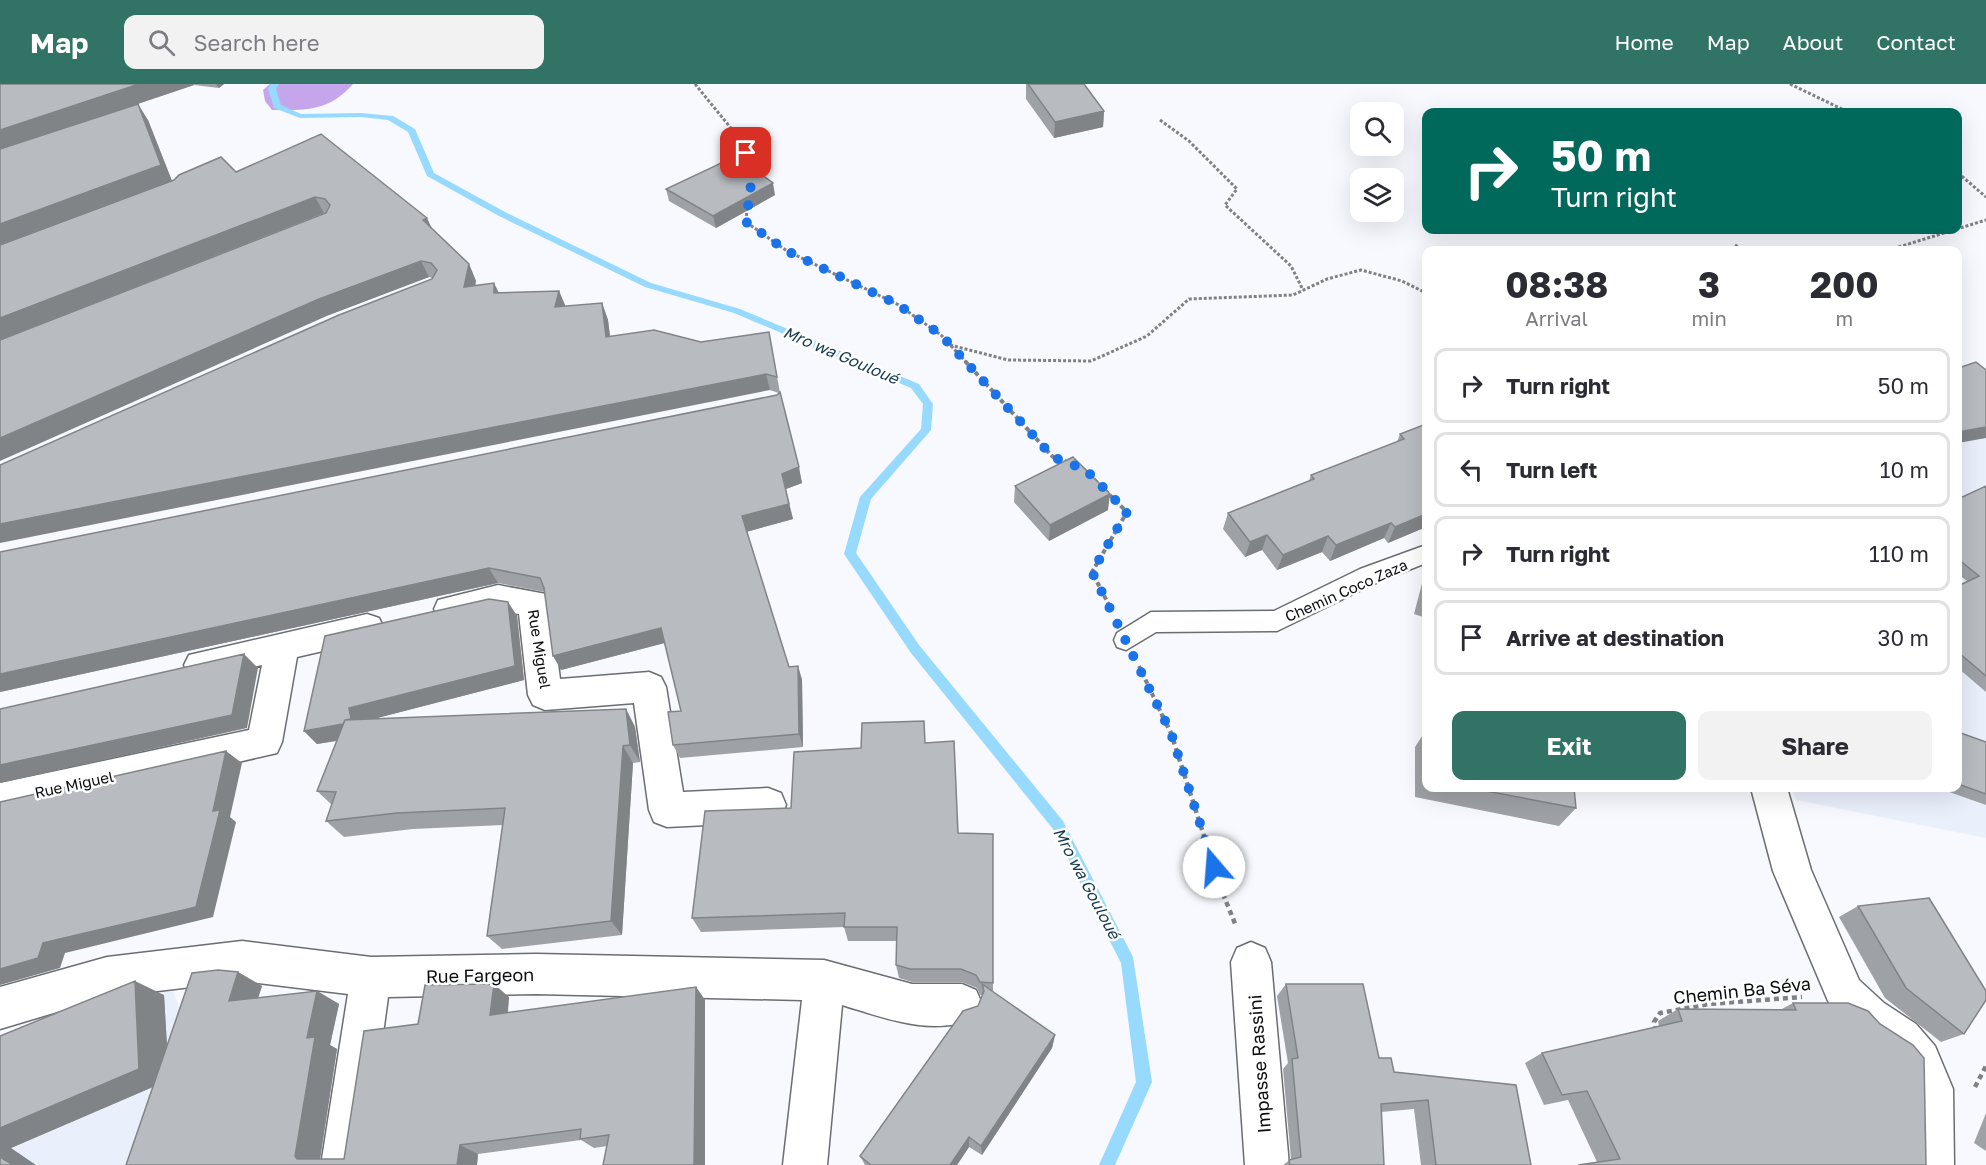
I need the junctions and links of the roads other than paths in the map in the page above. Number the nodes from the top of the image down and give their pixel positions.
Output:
1 (1422, 556) edge
2 (1126, 640) road end
3 (282, 647) junction
4 (169, 672) edge
5 (1770, 792) edge
6 (0, 800) edge
7 (768, 805) dead end
8 (1251, 962) road end
9 (371, 977) junction
10 (824, 980) junction
11 (962, 1004) dead end
12 (0, 1008) edge
13 (343, 1165) edge
14 (805, 1165) edge
15 (1266, 1165) edge
16 (1932, 1165) edge

1 - 2 lane, Chemin Coco Zaza
3 - 4 street, Rue Miguel
3 - 6 street, Rue Miguel
3 - 7 street, Rue Miguel
5 - 16 street
8 - 15 street, Impasse Rassini
9 - 10 street, Rue Fargeon
9 - 12 street, Rue Fargeon
9 - 13 street
10 - 11 street, Rue Fargeon
10 - 14 street

